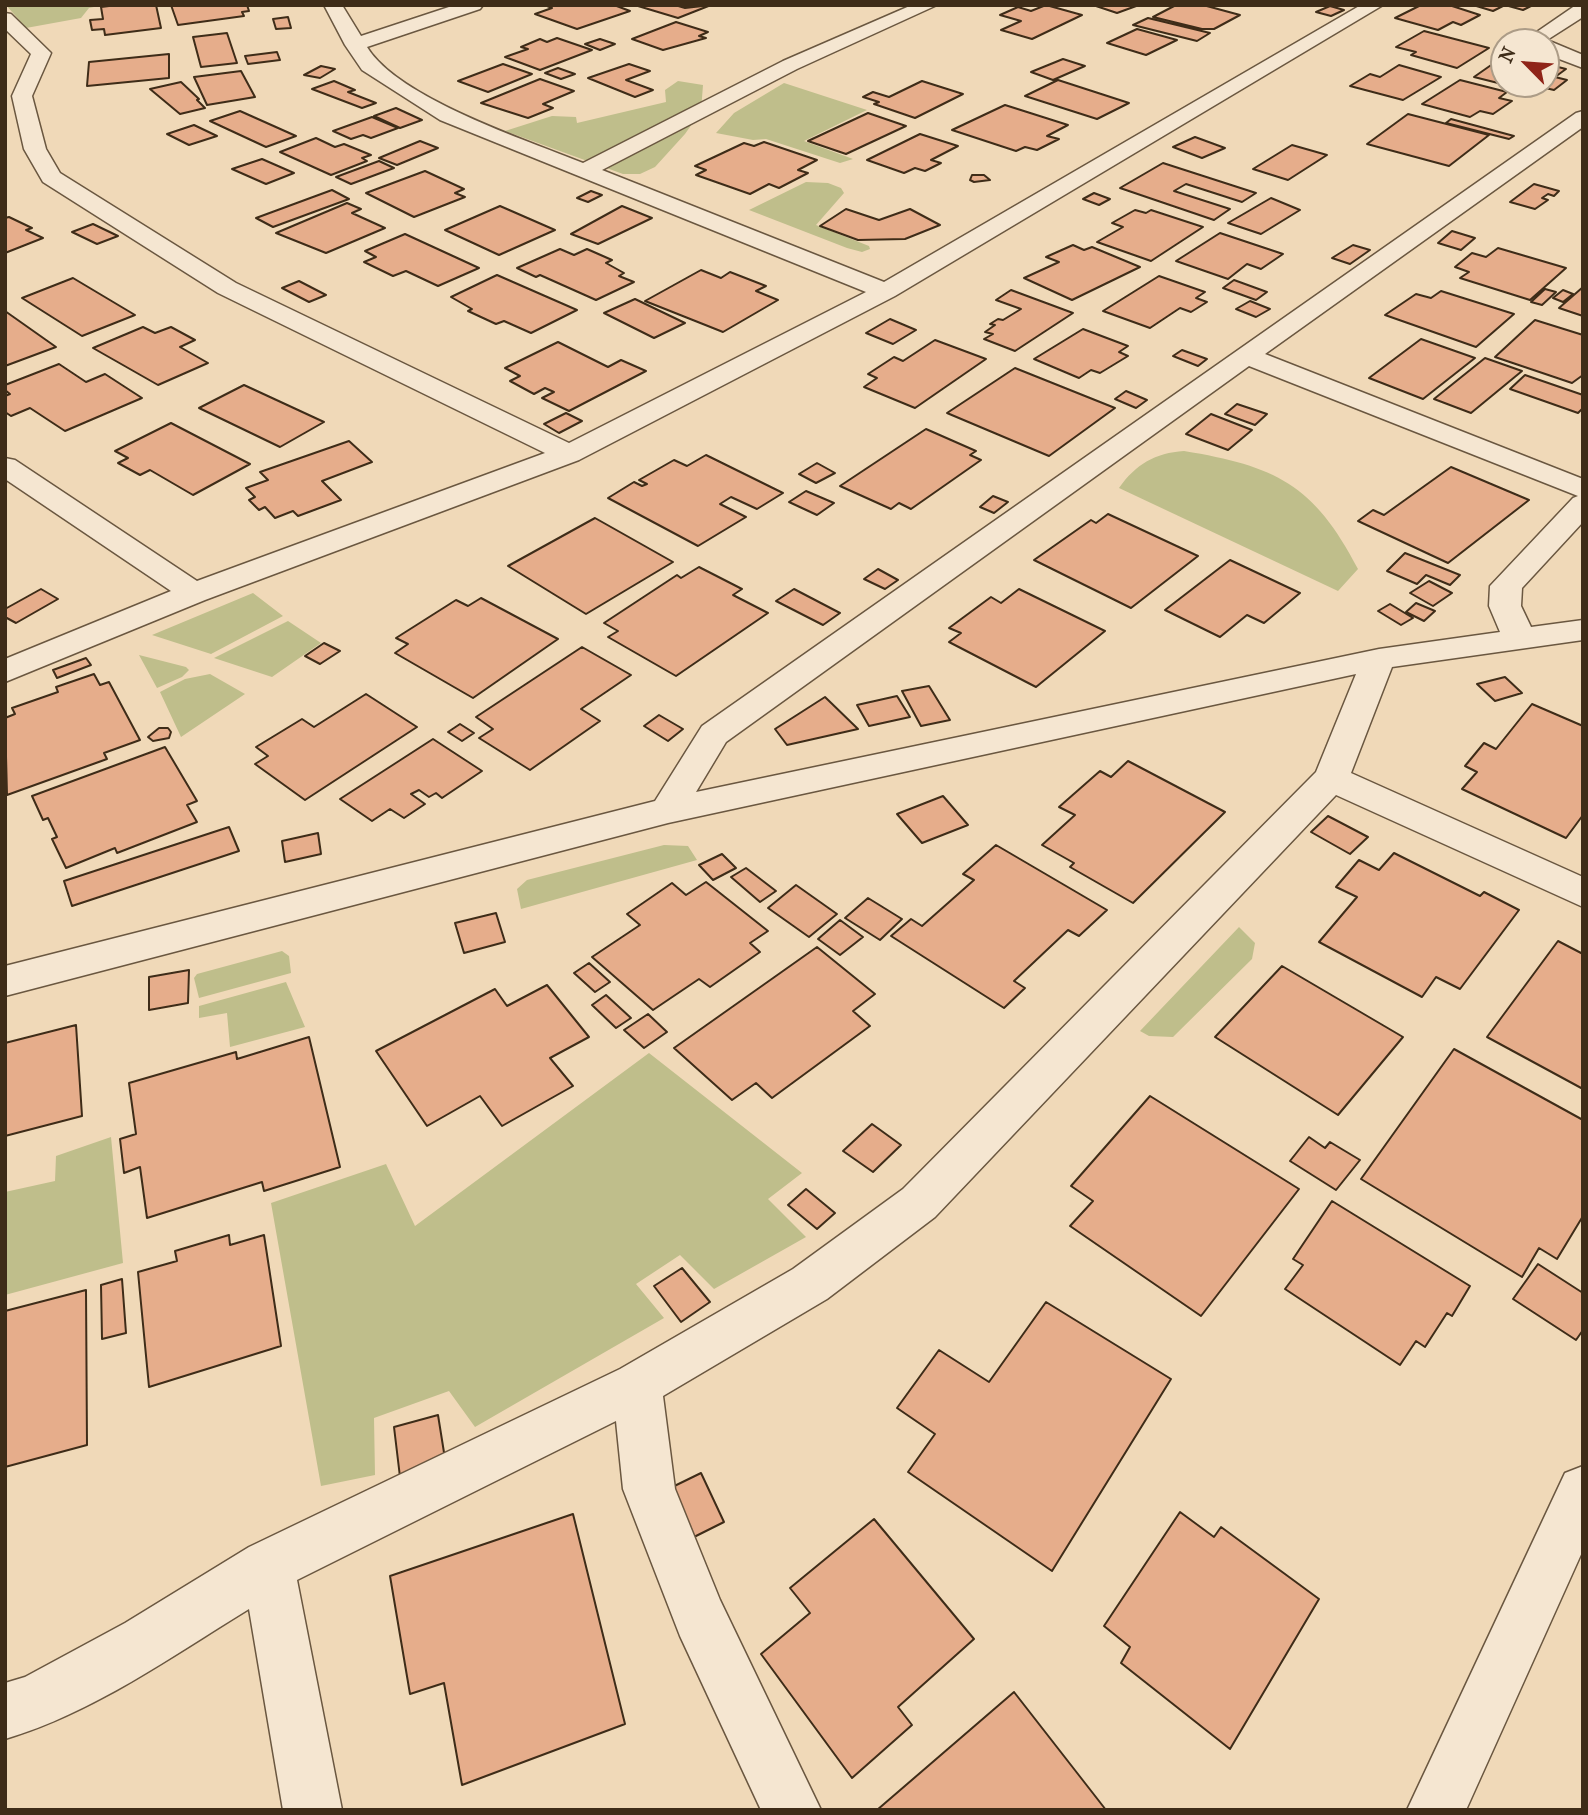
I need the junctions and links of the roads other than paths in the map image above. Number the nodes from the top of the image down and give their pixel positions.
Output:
1 (333, 5) edge
2 (474, 5) edge
3 (928, 5) edge
4 (1374, 5) edge
5 (1583, 9) edge
6 (5, 18) edge
7 (1554, 28) edge
8 (354, 45) junction
9 (1560, 53) edge
10 (1583, 62) edge
11 (13, 94) edge
12 (1583, 117) edge
13 (583, 171) junction
14 (886, 291) junction
15 (1246, 356) junction
16 (569, 454) junction
17 (5, 466) edge
18 (1583, 489) edge
19 (1583, 504) edge
20 (194, 593) junction
21 (1583, 630) edge
22 (1518, 637) junction
23 (1379, 659) junction
24 (5, 672) edge
25 (1331, 778) junction
26 (668, 810) junction
27 (1583, 893) edge
28 (5, 981) edge
29 (636, 1385) junction
30 (1583, 1491) edge
31 (268, 1566) junction
32 (5, 1711) edge
33 (313, 1810) edge
34 (792, 1810) edge
35 (1436, 1810) edge

1 - 8 street
2 - 8 street
3 - 13 street
4 - 14 street
5 - 7 street
6 - 11 street
8 - 13 street
9 - 10 street
11 - 16 street
12 - 15 street
13 - 14 street
14 - 16 street
15 - 18 street
15 - 26 street
16 - 20 street
17 - 20 street
19 - 22 street
20 - 24 street
21 - 22 street
22 - 23 street
23 - 25 street
23 - 26 street
25 - 27 street
25 - 29 street
26 - 28 street
29 - 31 street
29 - 34 street
30 - 35 street
31 - 32 street
31 - 33 street

